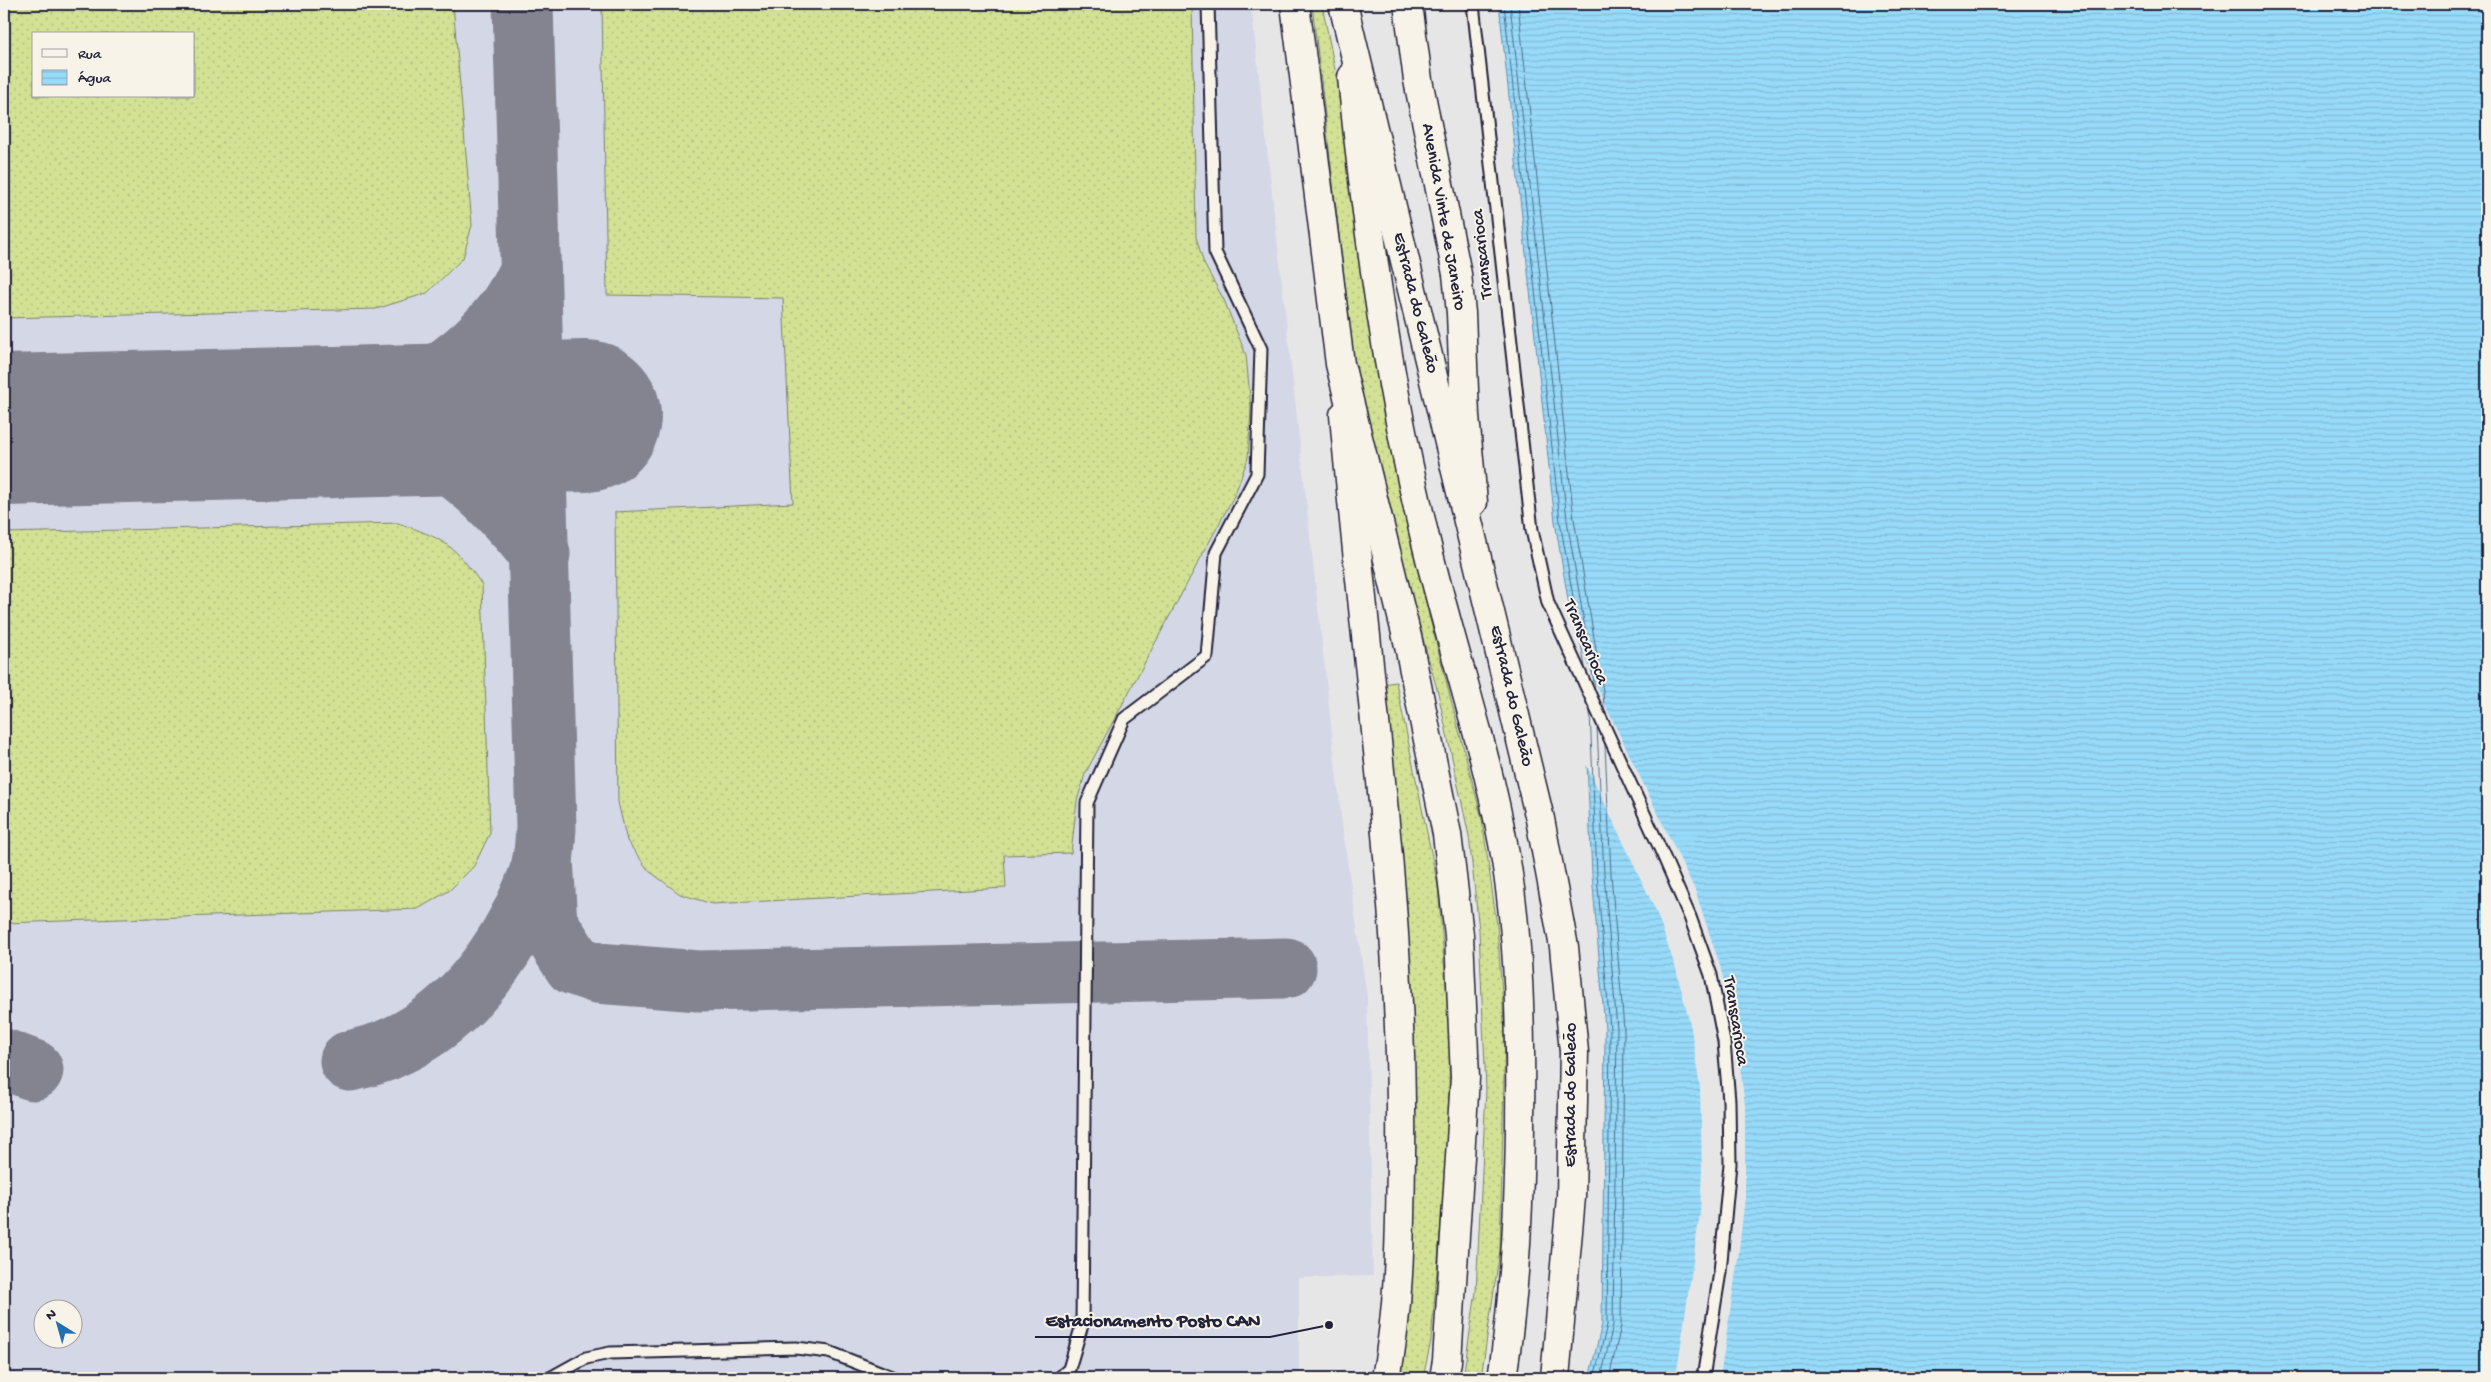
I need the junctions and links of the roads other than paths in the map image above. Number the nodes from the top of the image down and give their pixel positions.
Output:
1 (1208, 4) edge
2 (1295, 4) edge
3 (1343, 4) edge
4 (1408, 4) edge
5 (1474, 4) edge
6 (1348, 30) junction
7 (1340, 364) junction
8 (1484, 581) junction
9 (1445, 1370) edge
10 (1555, 1377) edge
11 (550, 1378) edge
12 (895, 1378) edge
13 (1059, 1378) edge
14 (1386, 1378) edge
15 (1502, 1378) edge
16 (1703, 1378) edge

1 - 13 lane
2 - 7 street
3 - 6 street, Estrada do Galeão
4 - 8 street, Avenida Vinte de Janeiro
5 - 16 lane, Transcarioca
6 - 8 street, Estrada do Galeão
6 - 15 street, Estrada do Galeão
7 - 9 street
7 - 14 street
8 - 10 street, Estrada do Galeão
11 - 12 lane

